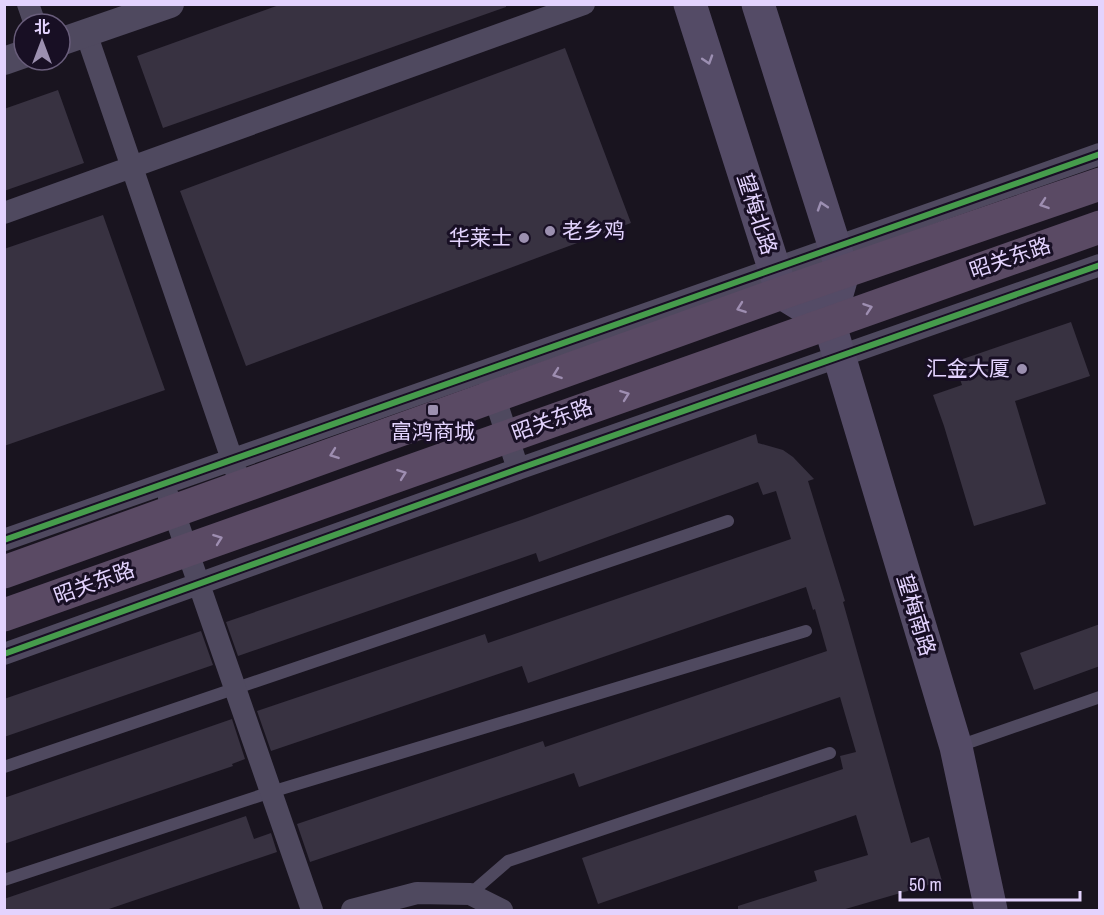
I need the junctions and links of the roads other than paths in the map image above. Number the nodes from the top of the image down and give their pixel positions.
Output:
1 (170, 4) edge
2 (584, 4) edge
3 (690, 4) edge
4 (758, 4) edge
5 (73, 38) edge
6 (1100, 154) edge
7 (132, 167) junction
8 (1100, 184) edge
9 (4, 213) edge
10 (1100, 227) edge
11 (839, 260) junction
12 (1100, 265) edge
13 (778, 281) junction
14 (829, 322) junction
15 (838, 357) junction
16 (490, 383) junction
17 (507, 436) junction
18 (518, 470) junction
19 (237, 473) junction
20 (169, 497) junction
21 (728, 521) dead end
22 (4, 540) edge
23 (187, 550) junction
24 (4, 572) edge
25 (198, 584) junction
26 (4, 615) edge
27 (806, 631) dead end
28 (4, 654) edge
29 (235, 689) junction
30 (1100, 697) edge
31 (956, 747) junction
32 (830, 753) dead end
33 (4, 767) edge
34 (271, 792) junction
35 (4, 880) edge
36 (470, 894) junction
37 (312, 910) edge
38 (352, 910) edge
39 (502, 910) edge
40 (991, 910) edge

1 - 5 street
2 - 7 street
3 -> 13 main road, 望梅北路
11 -> 4 main road
5 - 7 street
6 - 11 street
7 - 9 street
7 - 19 street
8 -> 11 main road, 昭关东路
14 -> 10 main road, 昭关东路
11 - 13 main road, 昭关东路
11 - 14 main road
12 - 15 street
13 - 14 main road
13 -> 16 main road, 昭关东路
14 - 15 main road, 望梅南路
17 -> 14 main road, 昭关东路
15 - 18 street
15 - 31 main road, 望梅南路
16 - 17 street
16 -> 19 main road, 昭关东路
17 - 18 street
23 -> 17 main road, 昭关东路
18 - 25 street
19 - 20 main road, 昭关东路
20 - 22 street
20 - 23 street
20 - 24 main road, 昭关东路
21 - 29 lane
23 - 25 street
23 - 26 main road, 昭关东路
25 - 28 street
25 - 29 street
27 - 34 lane
29 - 33 lane
29 - 34 street
30 - 31 lane
31 - 40 main road, 望梅南路
32 - 36 lane
34 - 35 lane
34 - 37 street
36 - 38 street
36 - 39 street

